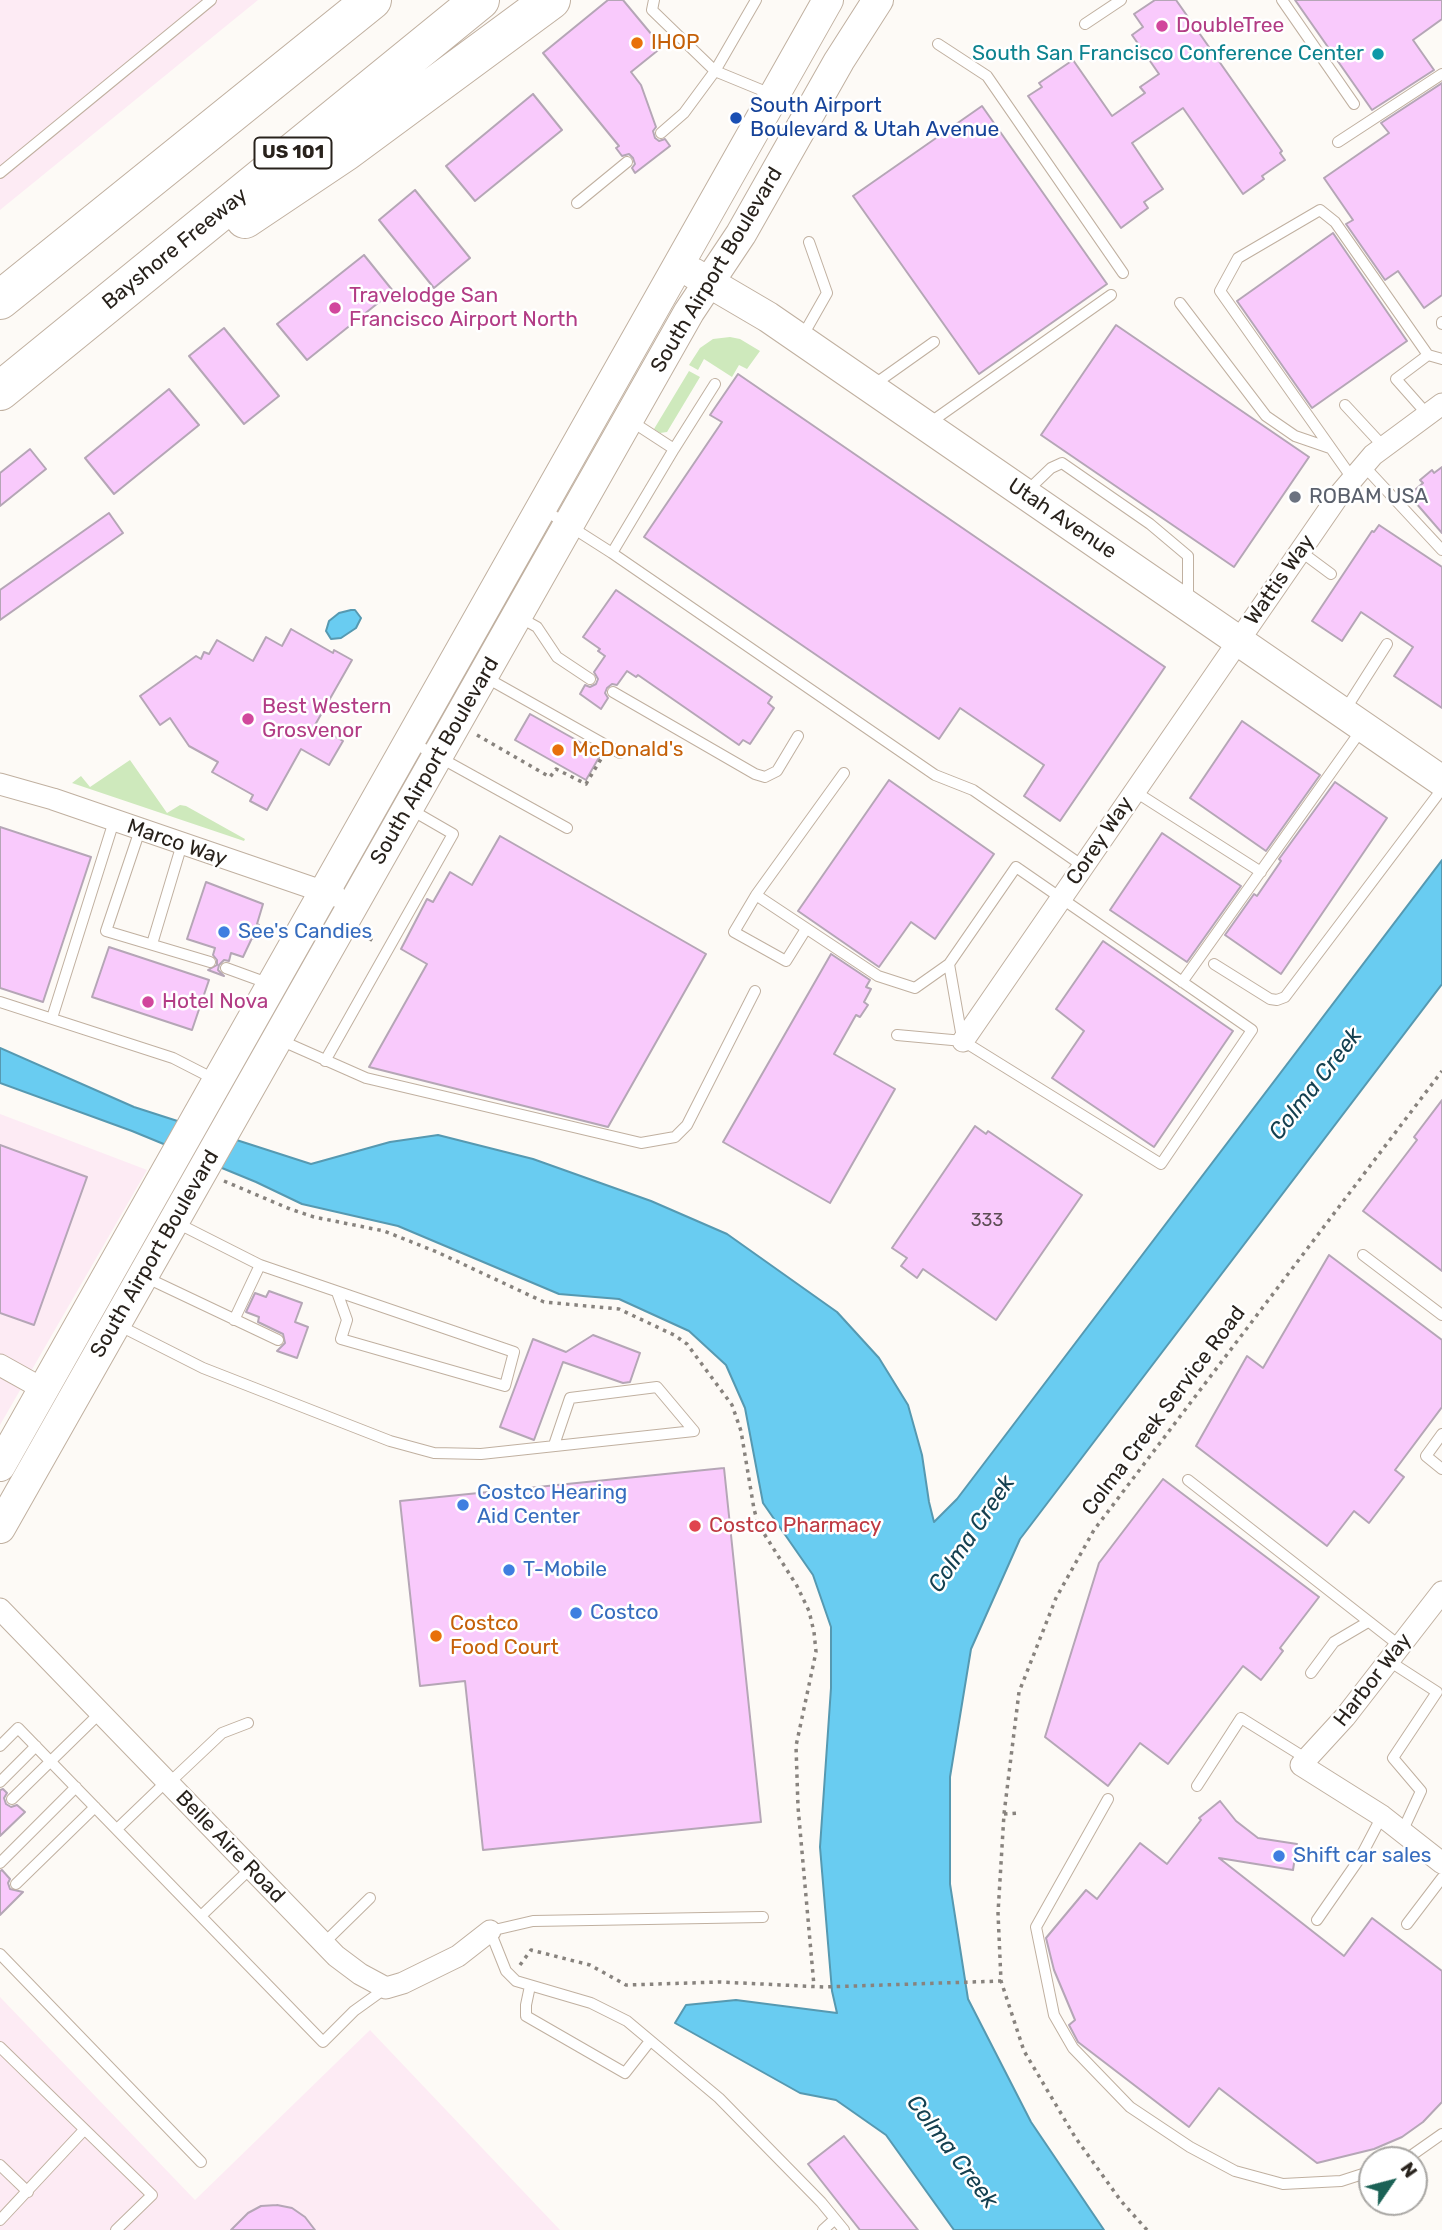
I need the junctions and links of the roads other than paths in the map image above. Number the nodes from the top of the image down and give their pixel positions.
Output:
1 (211, 0) edge
2 (334, 0) edge
3 (372, 0) edge
4 (480, 0) edge
5 (551, 0) edge
6 (654, 0) edge
7 (756, 0) edge
8 (828, 0) edge
9 (878, 0) edge
10 (1121, 0) edge
11 (1282, 0) edge
12 (1085, 24) dead end
13 (938, 44) dead end
14 (715, 71) junction
15 (1442, 74) edge
16 (773, 95) junction
17 (1354, 104) dead end
18 (661, 133) dead end
19 (1338, 142) dead end
20 (627, 162) dead end
21 (168, 164) junction
22 (0, 173) edge
23 (577, 203) dead end
24 (809, 242) dead end
25 (678, 264) junction
26 (1123, 273) dead end
27 (709, 283) junction
28 (1111, 295) dead end
29 (0, 300) edge
30 (1180, 303) dead end
31 (107, 305) junction
32 (800, 339) junction
33 (934, 342) dead end
34 (1428, 355) junction
35 (1442, 359) edge
36 (715, 384) dead end
37 (870, 387) junction
38 (0, 391) edge
39 (1345, 405) dead end
40 (1434, 409) edge
41 (629, 419) junction
42 (926, 426) junction
43 (1383, 446) junction
44 (1330, 448) junction
45 (674, 449) junction
46 (1357, 472) junction
47 (1024, 494) junction
48 (541, 508) junction
49 (569, 524) junction
50 (1442, 550) edge
51 (1300, 551) junction
52 (612, 553) junction
53 (1331, 574) dead end
54 (1188, 606) junction
55 (503, 608) junction
56 (1238, 640) junction
57 (1387, 644) dead end
58 (469, 668) junction
59 (590, 679) dead end
60 (613, 692) dead end
61 (1354, 720) junction
62 (798, 736) dead end
63 (409, 741) junction
64 (620, 753) dead end
65 (437, 757) junction
66 (844, 773) dead end
67 (1442, 780) edge
68 (1, 786) edge
69 (1442, 789) edge
70 (1134, 791) junction
71 (408, 808) junction
72 (114, 821) junction
73 (567, 828) dead end
74 (140, 830) junction
75 (182, 844) junction
76 (1083, 866) junction
77 (1261, 872) junction
78 (324, 892) junction
79 (755, 895) junction
80 (1061, 899) junction
81 (355, 902) junction
82 (806, 929) junction
83 (152, 944) junction
84 (210, 962) dead end
85 (949, 964) junction
86 (1214, 964) dead end
87 (226, 968) dead end
88 (1182, 982) junction
89 (287, 990) junction
90 (755, 991) dead end
91 (0, 1002) edge
92 (52, 1018) junction
93 (897, 1035) dead end
94 (277, 1039) junction
95 (963, 1041) junction
96 (325, 1060) junction
97 (218, 1082) junction
98 (173, 1221) junction
99 (1363, 1255) dead end
100 (260, 1265) junction
101 (142, 1276) junction
102 (337, 1292) junction
103 (1442, 1315) edge
104 (233, 1320) junction
105 (116, 1324) junction
106 (278, 1340) dead end
107 (0, 1365) edge
108 (43, 1389) junction
109 (1442, 1434) edge
110 (554, 1445) junction
111 (0, 1466) edge
112 (1442, 1469) edge
113 (1188, 1480) dead end
114 (0, 1528) edge
115 (1442, 1592) edge
116 (0, 1609) edge
117 (1368, 1622) junction
118 (1395, 1653) junction
119 (1311, 1672) dead end
120 (100, 1713) junction
121 (248, 1723) dead end
122 (0, 1746) edge
123 (36, 1746) junction
124 (51, 1761) junction
125 (1304, 1762) junction
126 (0, 1782) edge
127 (168, 1783) junction
128 (1197, 1786) dead end
129 (76, 1787) junction
130 (12, 1799) dead end
131 (1108, 1799) dead end
132 (95, 1807) junction
133 (1382, 1816) junction
134 (117, 1829) junction
135 (1402, 1832) junction
136 (0, 1863) edge
137 (1442, 1863) edge
138 (251, 1868) junction
139 (1442, 1878) edge
140 (16, 1884) dead end
141 (370, 1898) dead end
142 (201, 1916) junction
143 (763, 1917) dead end
144 (1317, 1920) dead end
145 (1407, 1924) dead end
146 (490, 1931) junction
147 (324, 1943) junction
148 (0, 1954) edge
149 (530, 1986) junction
150 (386, 1988) junction
151 (650, 2041) junction
152 (0, 2048) edge
153 (85, 2130) junction
154 (1442, 2134) edge
155 (1425, 2146) edge
156 (201, 2162) dead end
157 (0, 2165) edge
158 (1358, 2176) edge
159 (28, 2192) junction
160 (835, 2219) junction
161 (0, 2220) edge
162 (116, 2230) edge
163 (823, 2230) edge
164 (844, 2230) edge

1 - 22 lane
2 - 21 highway
3 - 21 highway
4 - 31 highway, Bayshore Freeway / US 101
5 - 31 highway
6 - 14 lane
7 - 14 lane
8 - 16 street, South Airport Boulevard
9 - 27 street, South Airport Boulevard
10 - 12 lane
11 - 17 lane
13 - 26 lane
14 - 16 lane
14 - 18 lane
15 - 19 lane
16 - 25 street, South Airport Boulevard
20 - 23 lane
21 - 29 highway
24 - 32 lane
25 - 27 street, Utah Avenue
25 - 48 street, South Airport Boulevard
27 - 32 street, Utah Avenue
27 - 41 street, South Airport Boulevard
28 - 42 lane
30 - 44 lane
31 - 38 highway, Bayshore Freeway / US 101
32 - 37 street, Utah Avenue
33 - 37 lane
34 - 35 lane
34 - 40 lane
34 - 44 lane
36 - 45 lane
37 - 42 street, Utah Avenue
39 - 43 lane
40 - 43 street, Wattis Way
41 - 45 lane
41 - 49 street, South Airport Boulevard
42 - 47 street, Utah Avenue
43 - 46 street, Wattis Way
44 - 46 lane
45 - 52 lane
46 - 50 lane
46 - 51 street, Wattis Way
47 - 54 street, Utah Avenue
47 - 54 lane
48 - 49 lane
48 - 55 street, South Airport Boulevard
49 - 52 lane
49 - 55 street, South Airport Boulevard
51 - 53 lane
51 - 56 street, Wattis Way
52 - 76 lane
54 - 56 street, Utah Avenue
55 - 58 street, South Airport Boulevard
55 - 59 lane
56 - 61 street, Utah Avenue
56 - 70 street, Corey Way
57 - 61 lane
58 - 63 street, South Airport Boulevard
58 - 64 lane
58 - 65 street, South Airport Boulevard
60 - 62 lane
61 - 67 street, Utah Avenue
61 - 77 lane
63 - 65 lane
63 - 78 street, South Airport Boulevard
65 - 71 street, South Airport Boulevard
65 - 73 lane
66 - 79 lane
68 - 72 street, Marco Way
69 - 86 lane
70 - 76 street, Corey Way
70 - 77 lane
71 - 81 street, South Airport Boulevard
71 - 96 lane
72 - 74 street, Marco Way
72 - 92 lane
74 - 75 street, Marco Way
74 - 83 lane
75 - 78 street, Marco Way
75 - 83 lane
76 - 80 street, Corey Way
77 - 88 lane
78 - 81 street, Marco Way
78 - 89 street, South Airport Boulevard
79 - 82 lane
79 - 82 lane
80 - 85 lane
80 - 88 lane
80 - 95 street, Corey Way
81 - 89 street, South Airport Boulevard
82 - 85 lane
83 - 84 lane
85 - 95 lane
87 - 89 lane
88 - 95 lane
89 - 94 street, South Airport Boulevard
89 - 97 street, South Airport Boulevard
90 - 96 lane
91 - 92 lane
92 - 97 lane
93 - 95 lane
94 - 96 lane
94 - 98 street, South Airport Boulevard
97 - 108 street, South Airport Boulevard
98 - 100 lane
98 - 101 street, South Airport Boulevard
99 - 103 lane
100 - 102 lane
100 - 104 lane
101 - 104 lane
101 - 105 street, South Airport Boulevard
102 - 102 lane
104 - 106 lane
105 - 110 lane
105 - 114 street, South Airport Boulevard
107 - 108 street
108 - 111 street, South Airport Boulevard
109 - 112 lane
110 - 110 lane
113 - 117 lane
115 - 118 street, Harbor Way
116 - 120 street, Belle Aire Road
117 - 118 lane
117 - 119 lane
118 - 125 street, Harbor Way
118 - 135 lane
120 - 124 lane
120 - 127 street, Belle Aire Road
121 - 127 lane
122 - 123 lane
123 - 124 lane
123 - 126 lane
124 - 129 lane
124 - 130 lane
125 - 128 lane
125 - 133 street
127 - 134 lane
127 - 138 street, Belle Aire Road
129 - 132 lane
129 - 136 lane
131 - 158 lane
132 - 134 lane
132 - 140 lane
133 - 135 street
133 - 144 lane
134 - 142 lane
135 - 137 street
138 - 142 lane
138 - 147 street, Belle Aire Road
139 - 145 lane
141 - 147 lane
142 - 150 lane
143 - 146 lane
146 - 149 lane
146 - 150 street
147 - 150 street, Belle Aire Road
148 - 156 lane
149 - 151 lane
149 - 151 lane
151 - 160 lane
152 - 153 lane
153 - 159 lane
153 - 162 lane
154 - 155 lane
157 - 159 lane
159 - 161 lane
160 - 163 lane
160 - 164 lane

